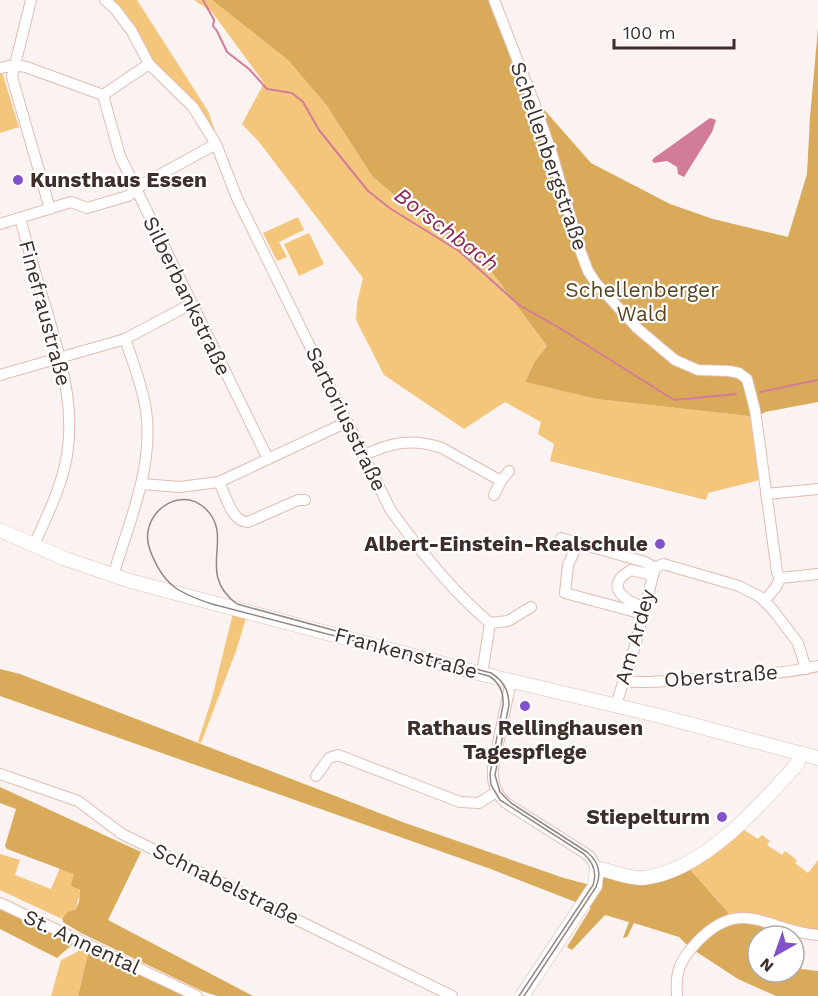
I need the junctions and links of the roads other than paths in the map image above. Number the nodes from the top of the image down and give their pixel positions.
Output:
1 (31, 0) edge
2 (105, 0) edge
3 (494, 0) edge
4 (149, 64) junction
5 (15, 65) junction
6 (0, 68) edge
7 (103, 95) junction
8 (216, 144) junction
9 (136, 190) junction
10 (50, 209) junction
11 (20, 218) junction
12 (0, 224) edge
13 (191, 304) junction
14 (125, 339) junction
15 (60, 357) junction
16 (0, 375) edge
17 (347, 422) junction
18 (363, 456) junction
19 (268, 459) junction
20 (509, 471) dead end
21 (501, 481) junction
22 (219, 482) junction
23 (142, 484) junction
24 (818, 489) edge
25 (766, 494) junction
26 (494, 495) dead end
27 (305, 500) dead end
28 (0, 530) edge
29 (561, 538) dead end
30 (578, 543) junction
31 (34, 545) junction
32 (654, 571) junction
33 (818, 574) edge
34 (113, 576) junction
35 (780, 578) junction
36 (764, 601) junction
37 (531, 607) dead end
38 (644, 610) junction
39 (490, 622) junction
40 (818, 666) edge
41 (806, 669) junction
42 (482, 674) junction
43 (511, 681) junction
44 (624, 681) junction
45 (616, 705) junction
46 (801, 753) junction
47 (818, 758) edge
48 (0, 774) edge
49 (316, 776) dead end
50 (496, 792) junction
51 (597, 868) junction
52 (0, 903) edge
53 (818, 935) edge
54 (198, 996) edge
55 (452, 996) edge
56 (522, 996) edge
57 (677, 996) edge

1 - 5 street
2 - 4 street, Sartoriusstraße
3 - 25 street, Schellenbergstraße
4 - 7 street
4 - 8 street, Sartoriusstraße
5 - 6 street
5 - 7 street
5 - 10 street
7 - 9 street, Silberbankstraße
8 - 9 street
8 - 17 street, Sartoriusstraße
9 - 10 street
9 - 13 street, Silberbankstraße
10 - 11 street
11 - 12 street
11 - 15 street, Finefraustraße
13 - 14 street
13 - 19 street, Silberbankstraße
14 - 15 street
14 - 23 street
15 - 16 street
15 - 31 street, Finefraustraße
17 - 18 street, Sartoriusstraße
17 - 19 street
18 - 21 street
18 - 39 street, Sartoriusstraße
19 - 22 street
20 - 21 street
21 - 26 street
22 - 23 street
22 - 27 street
23 - 34 street
24 - 25 street
25 - 35 street, Schellenbergstraße
28 - 31 main road, Frankenstraße
29 - 30 street
30 - 32 street
30 - 38 street
31 - 34 main road, Frankenstraße
32 - 36 street
32 - 38 street, Am Ardey
32 - 38 street
33 - 35 street
34 - 42 main road, Frankenstraße
35 - 36 street
36 - 41 street
37 - 39 street
38 - 44 street, Am Ardey
39 - 42 street
40 - 41 street, Oberstraße
41 - 44 street, Oberstraße
42 - 43 main road, Frankenstraße
43 - 45 main road, Frankenstraße
43 - 50 street
44 - 45 street, Am Ardey
45 - 46 main road, Frankenstraße
46 - 47 main road, Frankenstraße
46 - 51 main road
48 - 55 street, Schnabelstraße
49 - 50 street
50 - 51 street
51 - 56 main road
52 - 54 street, St. Annental
53 - 57 street

